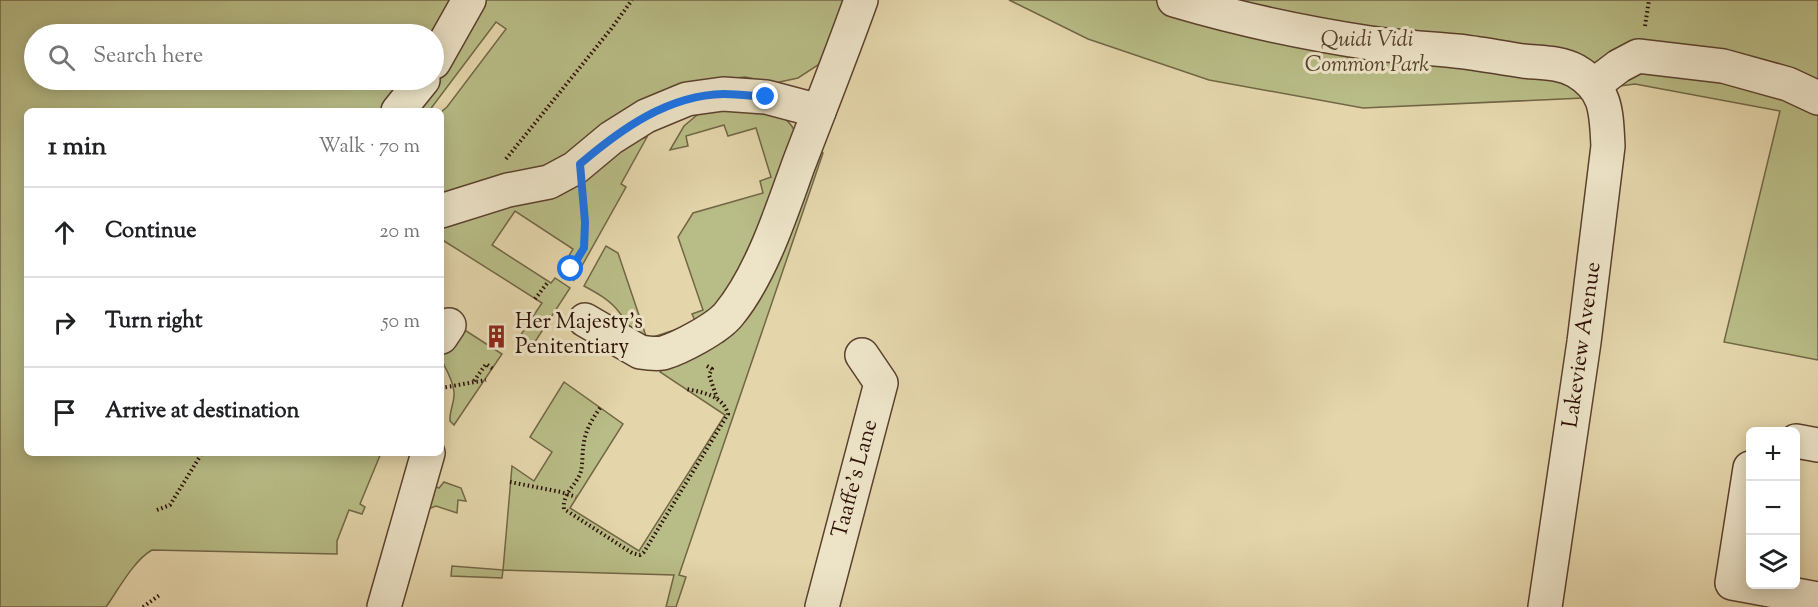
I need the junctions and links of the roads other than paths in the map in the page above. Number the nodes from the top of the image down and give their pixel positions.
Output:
1 (469, 0) edge
2 (861, 0) edge
3 (1174, 0) edge
4 (444, 44) edge
5 (1594, 85) junction
6 (415, 90) edge
7 (1818, 98) edge
8 (400, 108) edge
9 (819, 111) junction
10 (444, 210) edge
11 (585, 320) dead end
12 (862, 355) dead end
13 (1800, 442) edge
14 (1818, 445) edge
15 (427, 456) edge
16 (1748, 481) edge
17 (1749, 597) edge
18 (1818, 599) edge
19 (384, 607) edge
20 (822, 607) edge
21 (1545, 607) edge

1 - 4 street
2 - 9 street
3 - 5 street
5 - 7 street
5 - 21 street, Lakeview Avenue
6 - 8 street
9 - 10 street
9 - 11 street
12 - 20 street, Taaffe's Lane
13 - 14 street
15 - 19 street
16 - 17 street
17 - 18 street

